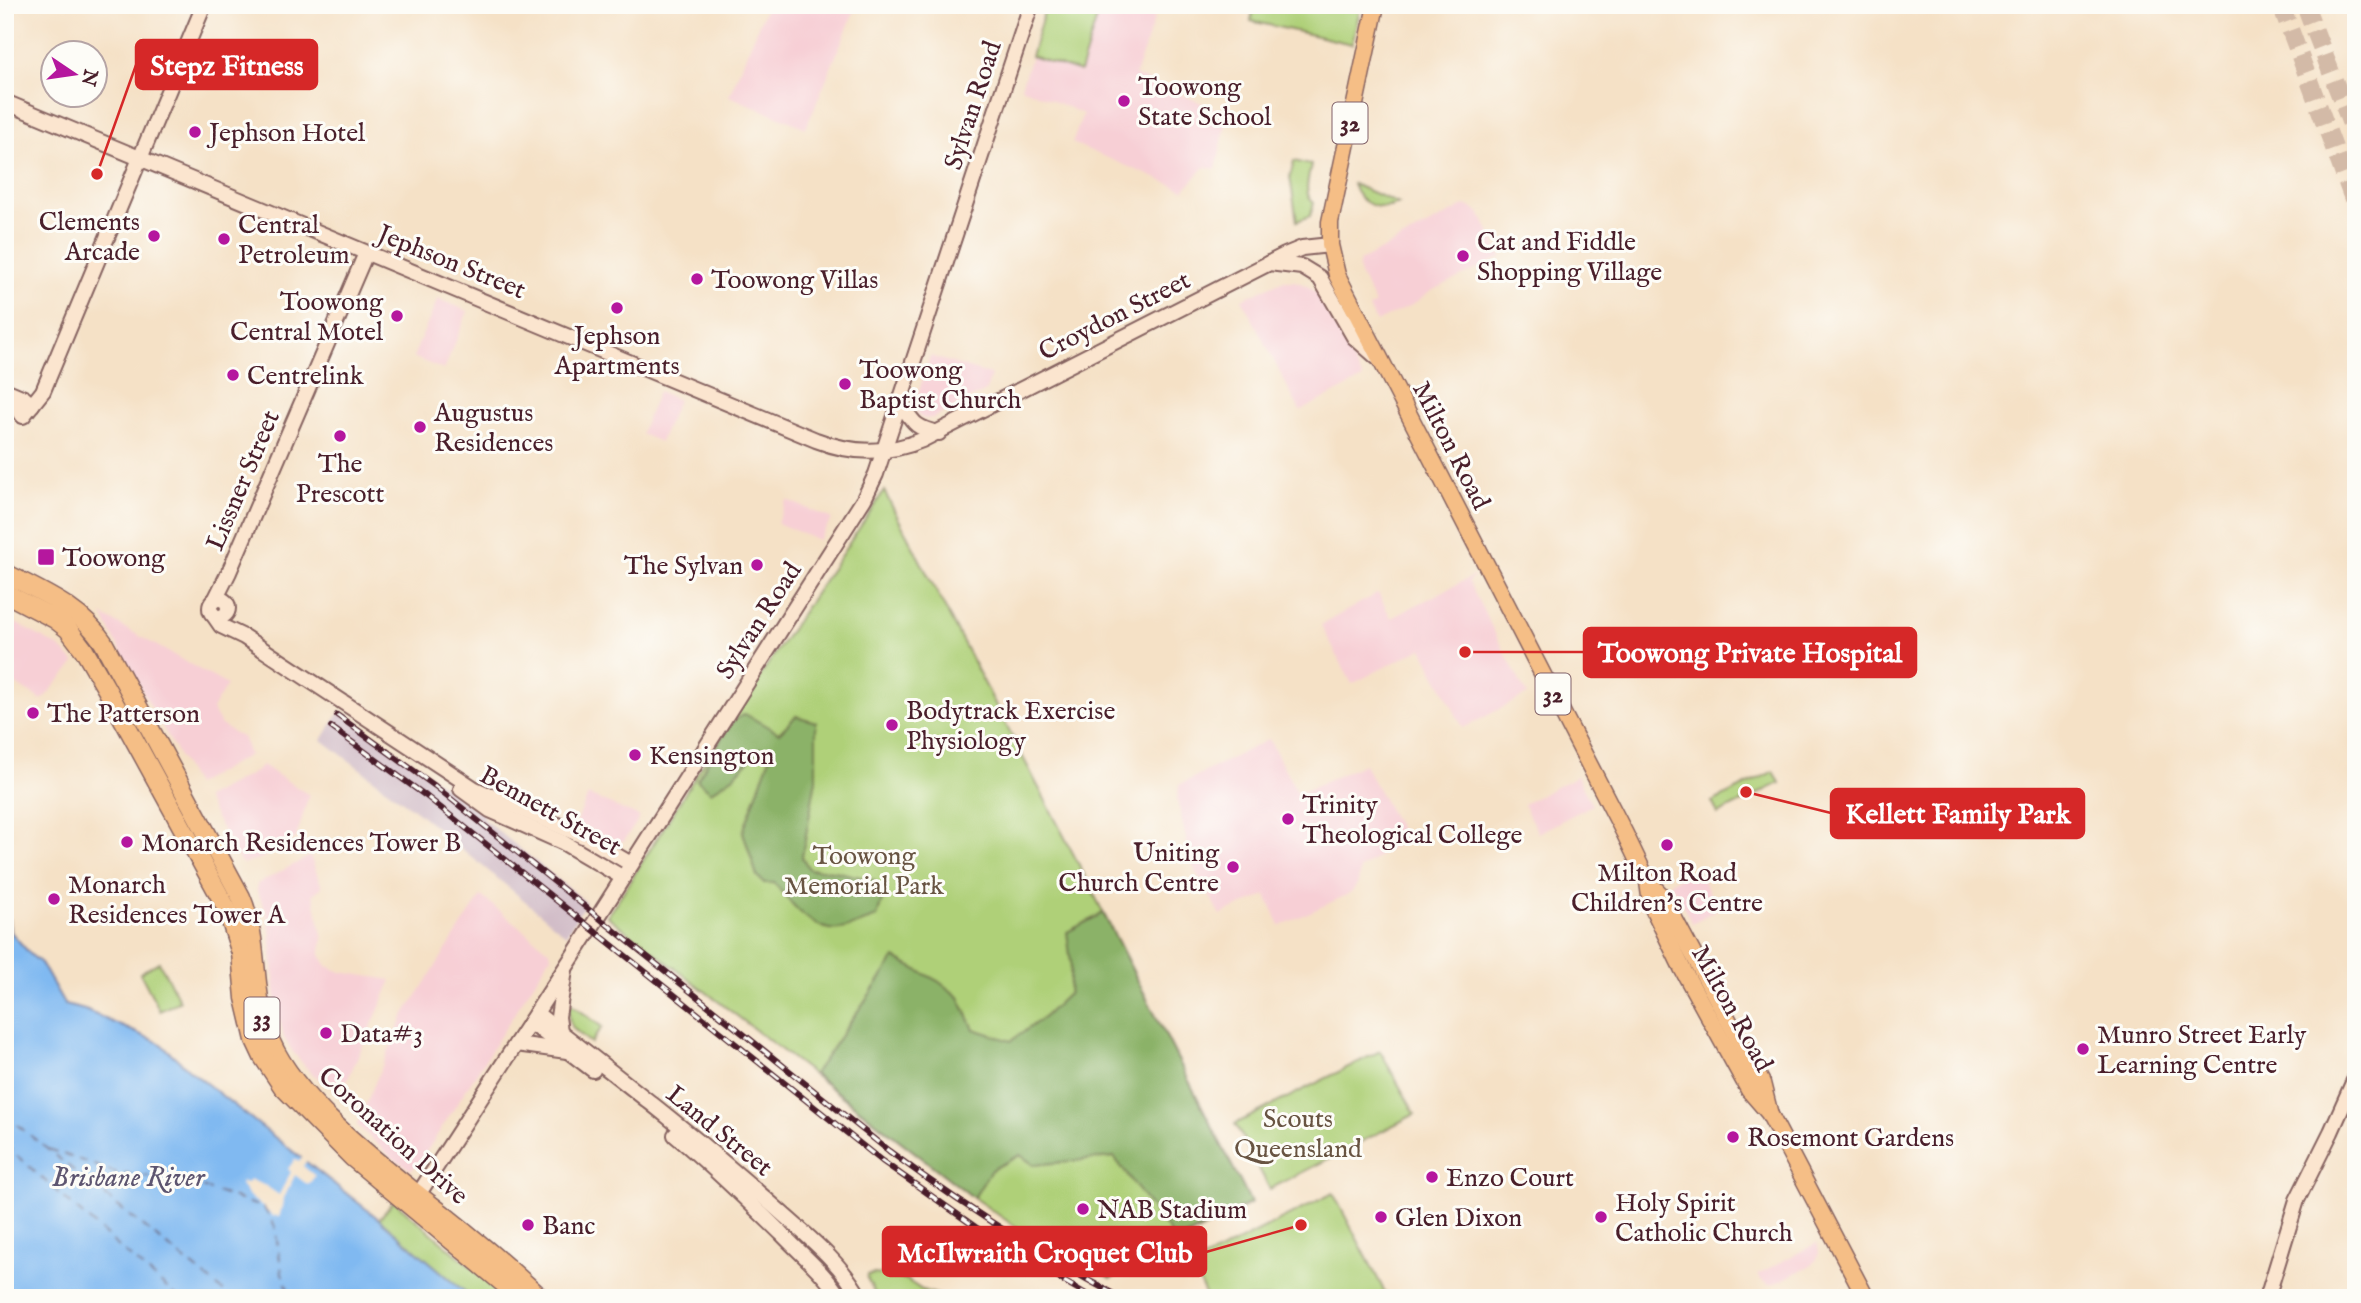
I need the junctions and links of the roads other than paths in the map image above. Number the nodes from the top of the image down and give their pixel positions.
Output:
1 (204, 5) edge
2 (1031, 5) edge
3 (1376, 5) edge
4 (5, 102) edge
5 (140, 158) junction
6 (1330, 245) junction
7 (366, 253) junction
8 (1268, 263) junction
9 (1380, 360) junction
10 (5, 390) edge
11 (899, 401) junction
12 (5, 402) edge
13 (28, 411) junction
14 (939, 433) junction
15 (883, 452) junction
16 (5, 573) edge
17 (5, 593) edge
18 (220, 607) joint
19 (545, 827) junction
20 (631, 864) junction
21 (622, 877) junction
22 (565, 969) junction
23 (533, 1018) junction
24 (560, 1031) junction
25 (516, 1044) junction
26 (568, 1051) junction
27 (2356, 1076) edge
28 (415, 1200) junction
29 (521, 1298) edge
30 (541, 1298) edge
31 (840, 1298) edge
32 (860, 1298) edge
33 (1866, 1298) edge
34 (2267, 1298) edge

1 - 5 main road
2 - 11 main road, Sylvan Road
3 - 6 main road, Milton Road / 32
4 - 5 main road, Jephson Street
5 - 7 main road, Jephson Street
5 - 13 main road
6 - 8 main road, Croydon Street
6 - 9 main road, Milton Road / 32
7 - 15 main road, Jephson Street
7 - 18 main road, Lissner Street
8 - 9 main road
8 - 14 main road, Croydon Street
9 - 33 main road, Milton Road / 32
10 - 13 main road
11 - 14 main road
11 - 15 main road, Sylvan Road
12 - 13 main road
14 - 15 main road, Croydon Street
15 - 20 main road, Sylvan Road
16 - 28 highway, Coronation Drive / 33
17 - 28 highway, Coronation Drive / 33
18 - 19 main road, Bennett Street
19 - 20 main road, Bennett Street
19 - 21 main road, Bennett Street
20 - 21 main road, Sylvan Road
21 - 22 main road, Sylvan Road
22 - 23 main road, Sylvan Road
22 - 24 main road
23 - 24 main road, Land Street
23 - 25 main road, Sylvan Road
23 - 26 main road, Land Street
24 - 32 main road, Land Street
25 - 26 main road
25 - 28 main road, Sylvan Road
26 - 31 main road, Land Street
27 - 34 main road
28 - 29 highway, Coronation Drive / 33
28 - 30 highway, Coronation Drive / 33

